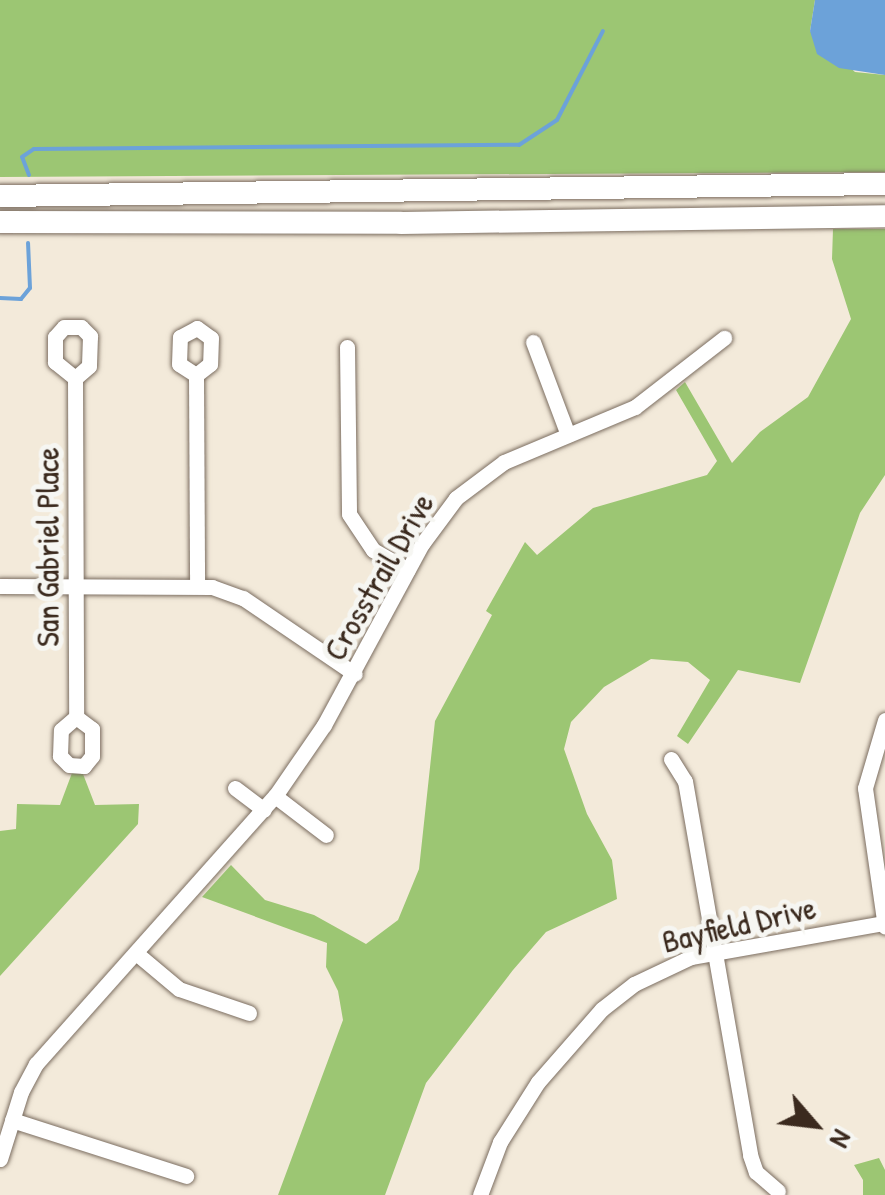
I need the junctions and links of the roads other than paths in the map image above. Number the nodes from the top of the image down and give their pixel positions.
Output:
1 (885, 184) edge
2 (0, 196) edge
3 (885, 216) edge
4 (0, 222) edge
5 (724, 338) dead end
6 (533, 342) dead end
7 (346, 347) dead end
8 (196, 375) dead end
9 (75, 378) dead end
10 (568, 435) junction
11 (408, 570) junction
12 (75, 585) junction
13 (196, 585) junction
14 (0, 586) edge
15 (354, 674) junction
16 (76, 717) dead end
17 (885, 720) edge
18 (671, 759) dead end
19 (235, 788) dead end
20 (275, 796) junction
21 (264, 810) junction
22 (326, 835) dead end
23 (885, 925) edge
24 (136, 953) junction
25 (714, 953) junction
26 (250, 1013) dead end
27 (12, 1120) junction
28 (0, 1159) edge
29 (186, 1176) dead end
30 (778, 1191) dead end
31 (480, 1195) edge

1 - 2 highway
3 - 4 highway
5 - 10 street, Crosstrail Drive
6 - 10 street
7 - 11 street
8 - 13 street
9 - 12 street, San Gabriel Place
10 - 11 street, Crosstrail Drive
11 - 15 street, Crosstrail Drive
12 - 13 street
12 - 14 street
12 - 16 street, San Gabriel Place
13 - 15 street
15 - 20 street, Crosstrail Drive
17 - 23 street
18 - 25 street
19 - 21 street
20 - 21 street, Crosstrail Drive
20 - 22 street
21 - 24 street, Crosstrail Drive
23 - 25 street, Bayfield Drive
24 - 26 street
24 - 27 street, Crosstrail Drive
25 - 30 street
25 - 31 street, Bayfield Drive
27 - 28 street, Crosstrail Drive
27 - 29 street

